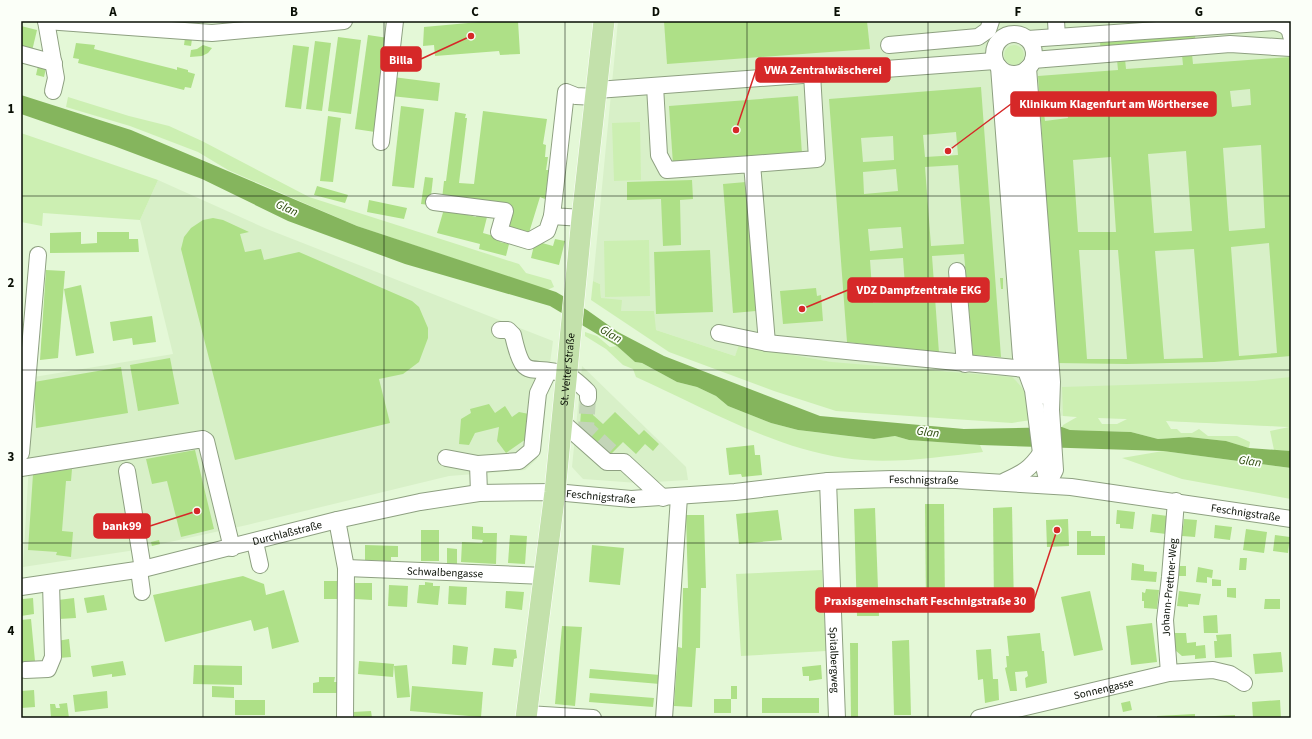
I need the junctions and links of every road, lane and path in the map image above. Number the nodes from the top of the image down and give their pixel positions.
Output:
1 (46, 21) edge
2 (344, 21) edge
3 (396, 21) edge
4 (604, 21) edge
5 (991, 21) edge
6 (1056, 21) edge
7 (289, 23) edge
8 (247, 25) edge
9 (1230, 25) junction
10 (174, 26) edge
11 (1095, 28) edge
12 (1015, 30) edge
13 (1291, 36) edge
14 (1057, 37) junction
15 (1230, 44) junction
16 (889, 46) dead end
17 (1291, 48) edge
18 (21, 54) edge
19 (54, 63) junction
20 (997, 64) junction
21 (1025, 67) junction
22 (812, 74) junction
23 (655, 86) junction
24 (53, 91) dead end
25 (596, 93) junction
26 (381, 142) dead end
27 (752, 164) junction
28 (434, 202) dead end
29 (552, 216) junction
30 (582, 218) junction
31 (38, 255) dead end
32 (957, 271) dead end
33 (500, 330) dead end
34 (719, 333) dead end
35 (766, 343) junction
36 (25, 363) edge
37 (965, 364) junction
38 (1038, 370) junction
39 (557, 373) junction
40 (588, 398) dead end
41 (1044, 410) junction
42 (562, 422) junction
43 (21, 453) edge
44 (1041, 454) junction
45 (446, 458) dead end
46 (478, 464) junction
47 (21, 468) edge
48 (127, 471) dead end
49 (828, 481) junction
50 (1002, 482) junction
51 (1048, 484) junction
52 (555, 492) junction
53 (478, 493) junction
54 (679, 497) junction
55 (663, 498) junction
56 (1176, 501) junction
57 (1291, 519) edge
58 (338, 520) junction
59 (255, 542) junction
60 (232, 548) junction
61 (260, 565) dead end
62 (346, 568) junction
63 (141, 570) junction
64 (545, 576) junction
65 (51, 583) junction
66 (21, 587) edge
67 (142, 592) dead end
68 (26, 670) dead end
69 (1169, 674) junction
70 (1244, 683) dead end
71 (527, 716) edge
72 (345, 718) edge
73 (593, 718) edge
74 (664, 718) edge
75 (837, 718) edge
76 (979, 718) edge

1 - 10 street
1 - 19 street
2 - 7 street
3 - 26 street
4 - 25 main road, St. Veiter Straße
5 - 16 street
6 - 14 street
7 - 8 street
8 - 10 street
9 - 11 street
9 - 13 street
9 - 15 street
11 - 14 street
12 - 14 street
12 - 20 street
12 - 21 street
15 - 17 street
15 - 21 street
18 - 19 street
19 - 24 street
20 - 21 street
20 - 22 street
20 - 38 street
21 - 38 street
22 - 23 street
22 - 27 street
23 - 25 street
23 - 27 street
25 - 29 street
25 - 30 main road, St. Veiter Straße
27 - 35 street
28 - 29 street
29 - 30 street
30 - 39 main road, St. Veiter Straße
31 - 36 street
32 - 37 street
33 - 39 street
34 - 35 street
35 - 37 street
36 - 43 street
37 - 38 street
38 - 41 street
38 - 41 street
39 - 40 street
39 - 42 main road, St. Veiter Straße
39 - 46 street
41 - 44 street
41 - 51 street
42 - 52 main road, St. Veiter Straße
42 - 55 street
44 - 50 street
44 - 51 street
45 - 46 street
46 - 53 street
47 - 60 street
48 - 63 street
49 - 50 street, Feschnigstraße
49 - 54 street, Feschnigstraße
49 - 75 street, Spitalbergweg
50 - 51 street, Feschnigstraße
51 - 56 street, Feschnigstraße
52 - 53 street, Durchlaßstraße
52 - 55 street, Feschnigstraße
52 - 64 main road, St. Veiter Straße
53 - 58 street, Durchlaßstraße
54 - 55 street, Feschnigstraße
54 - 74 street
56 - 57 street, Feschnigstraße
56 - 69 street, Johann-Prettner-Weg
58 - 59 street, Durchlaßstraße
58 - 62 street
59 - 60 street, Durchlaßstraße
59 - 61 street
60 - 63 street, Durchlaßstraße
62 - 64 street, Schwalbengasse
62 - 72 street
63 - 65 street, Durchlaßstraße
63 - 67 street
64 - 71 main road, St. Veiter Straße
65 - 66 street, Durchlaßstraße
65 - 68 street
69 - 70 street, Sonnengasse
69 - 76 street, Sonnengasse
71 - 73 street

